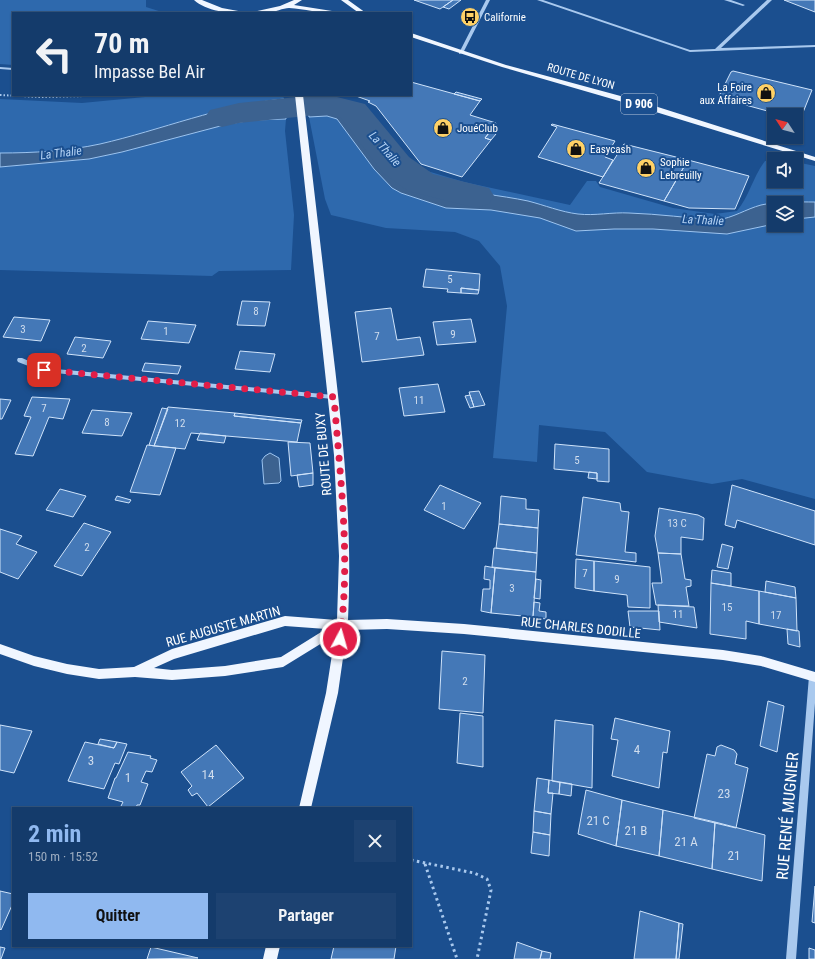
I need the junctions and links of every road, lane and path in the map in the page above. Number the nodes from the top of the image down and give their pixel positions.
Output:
1 (197, 0) edge
2 (299, 0) edge
3 (344, 0) edge
4 (488, 0) edge
5 (539, 0) edge
6 (726, 0) edge
7 (770, 0) edge
8 (743, 5) dead end
9 (286, 6) junction
10 (229, 12) edge
11 (260, 12) edge
12 (325, 12) edge
13 (362, 12) edge
14 (412, 35) edge
15 (815, 46) edge
16 (716, 50) junction
17 (461, 53) junction
18 (0, 68) edge
19 (12, 69) edge
20 (0, 95) edge
21 (12, 96) edge
22 (20, 96) edge
23 (87, 96) edge
24 (299, 96) edge
25 (815, 159) edge
26 (20, 360) dead end
27 (334, 397) junction
28 (342, 625) junction
29 (0, 649) edge
30 (135, 672) junction
31 (814, 676) edge
32 (306, 807) edge
33 (412, 860) edge
34 (425, 863) junction
35 (273, 947) edge
36 (270, 959) edge
37 (457, 959) edge
38 (478, 959) edge
39 (791, 959) edge

1 - 10 main road
2 - 9 main road
3 - 13 main road
4 - 17 street
5 - 16 street
6 - 8 street
7 - 16 street
9 - 11 main road
9 - 12 main road
14 - 17 main road, ROUTE DE LYON / D 906
15 - 16 street
17 - 25 main road, ROUTE DE LYON / D 906
18 - 19 street
20 - 21 path
22 - 23 path
24 - 27 main road, ROUTE DE BUXY
26 - 27 street
27 - 28 main road, ROUTE DE BUXY
28 - 30 main road, RUE AUGUSTE MARTIN
28 - 30 main road, RUE AUGUSTE MARTIN
28 - 31 main road, RUE CHARLES DODILLE
28 - 32 main road, ROUTE DE BUXY
29 - 30 main road, RUE AUGUSTE MARTIN
31 - 39 street, RUE RENÉ MUGNIER
33 - 34 path
34 - 37 path
34 - 38 path
35 - 36 main road

